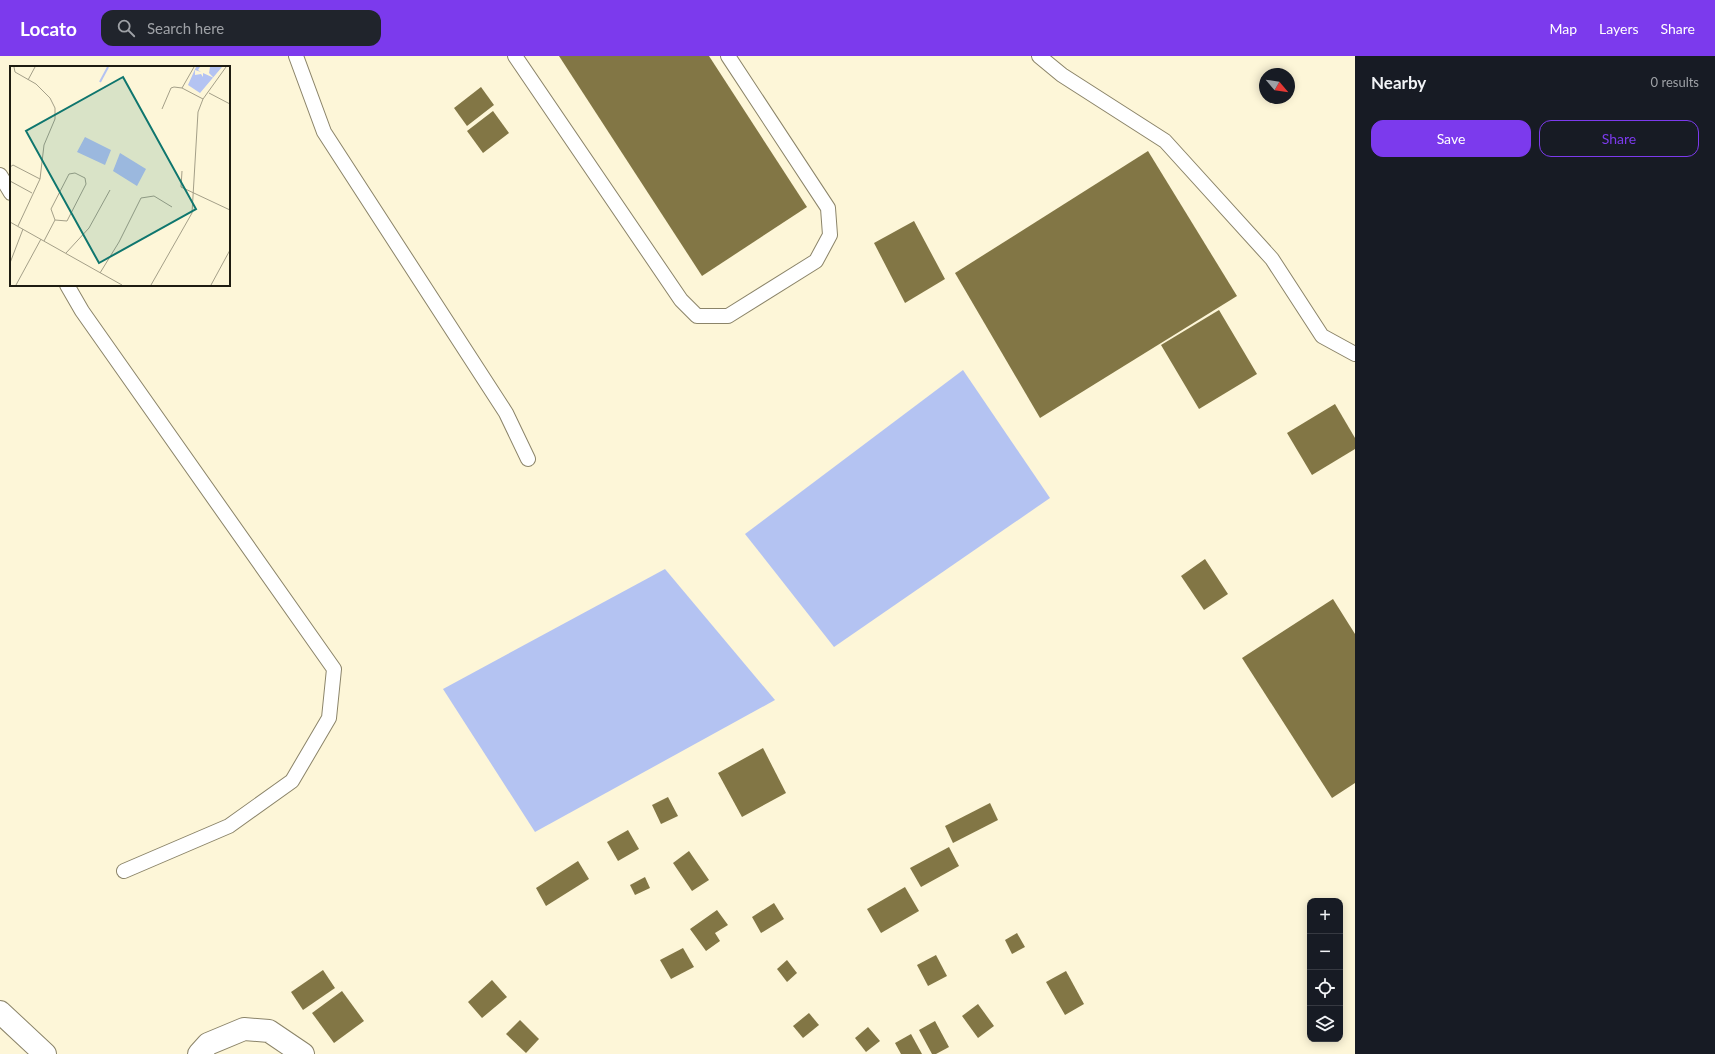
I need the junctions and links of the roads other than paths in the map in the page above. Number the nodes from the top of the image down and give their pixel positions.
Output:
1 (296, 56) edge
2 (515, 56) edge
3 (728, 56) edge
4 (1039, 56) edge
5 (0, 175) edge
6 (10, 191) edge
7 (68, 286) edge
8 (1355, 354) edge
9 (528, 459) dead end
10 (124, 871) dead end
11 (0, 1012) edge
12 (45, 1054) edge
13 (199, 1054) edge
14 (303, 1054) edge

1 - 9 lane
2 - 3 lane
4 - 8 lane
5 - 6 lane
7 - 10 lane
11 - 12 street
13 - 14 street

